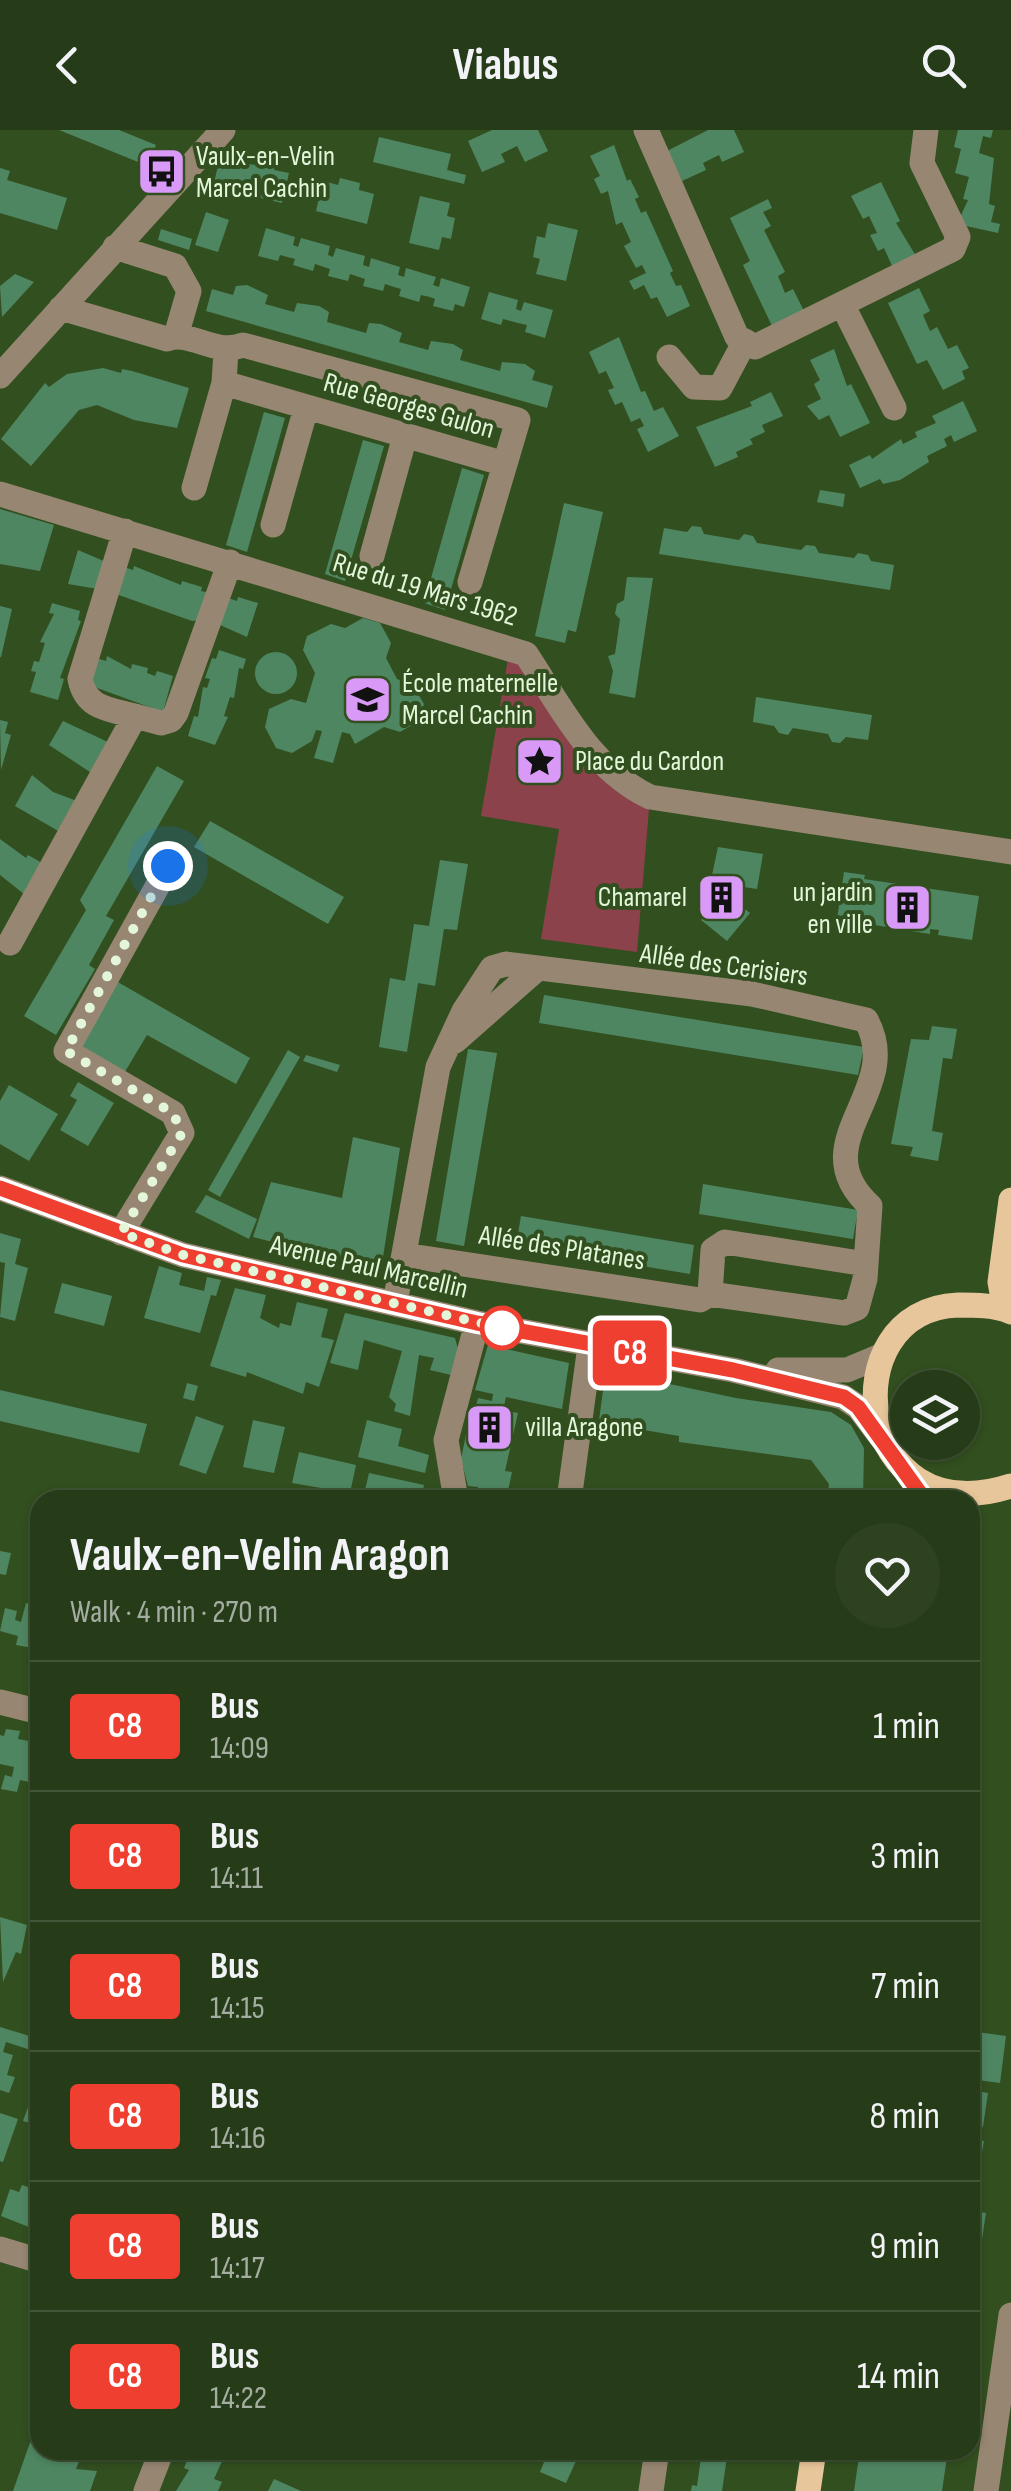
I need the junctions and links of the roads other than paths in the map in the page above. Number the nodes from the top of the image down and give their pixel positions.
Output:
1 (223, 130) edge
2 (646, 130) edge
3 (926, 130) edge
4 (115, 247) junction
5 (842, 304) junction
6 (62, 308) junction
7 (176, 336) junction
8 (745, 341) junction
9 (226, 351) junction
10 (669, 357) dead end
11 (0, 376) edge
12 (224, 383) junction
13 (306, 408) junction
14 (894, 408) dead end
15 (405, 436) junction
16 (504, 464) junction
17 (194, 488) dead end
18 (0, 494) edge
19 (273, 525) dead end
20 (125, 531) junction
21 (372, 556) dead end
22 (230, 562) junction
23 (470, 582) dead end
24 (135, 716) junction
25 (1011, 852) edge
26 (168, 866) dead end
27 (10, 943) dead end
28 (538, 968) junction
29 (447, 1048) junction
30 (0, 1188) edge
31 (1009, 1213) edge
32 (121, 1233) junction
33 (404, 1254) junction
34 (867, 1256) junction
35 (710, 1294) junction
36 (395, 1304) junction
37 (968, 1305) junction
38 (1008, 1310) edge
39 (477, 1323) junction
40 (590, 1346) junction
41 (883, 1356) junction
42 (733, 1370) junction
43 (881, 1437) junction
44 (909, 1475) junction
45 (1011, 1486) edge
46 (454, 1490) edge
47 (570, 1490) edge
48 (919, 1490) edge
49 (936, 1490) edge
50 (980, 1501) edge
51 (0, 1702) edge
52 (30, 1710) edge
53 (0, 2249) edge
54 (30, 2258) edge
55 (1011, 2315) edge
56 (158, 2460) edge
57 (655, 2460) edge
58 (813, 2460) edge
59 (146, 2491) edge
60 (650, 2491) edge
61 (808, 2491) edge
62 (986, 2491) edge

1 - 4 street
2 - 8 street
3 - 5 street
4 - 6 street
4 - 7 street
5 - 8 street
5 - 14 street
6 - 7 street, Rue Georges Gulon
6 - 11 street
7 - 9 street, Rue Georges Gulon
8 - 10 street
9 - 12 street
9 - 16 street, Rue Georges Gulon
12 - 13 street, Rue Georges Gulon
12 - 17 street
13 - 15 street, Rue Georges Gulon
13 - 19 street
15 - 16 street, Rue Georges Gulon
15 - 21 street
16 - 23 street
18 - 20 street, Rue du 19 Mars 1962
20 - 22 street, Rue du 19 Mars 1962
20 - 24 street
22 - 24 street
22 - 25 street, Rue du 19 Mars 1962
24 - 27 street
26 - 32 street
28 - 29 street
28 - 29 street, Allée des Cerisiers
28 - 34 street, Allée des Cerisiers
29 - 33 street, Allée des Cerisiers
30 - 32 street, Avenue Paul Marcellin
31 - 37 main road
31 - 38 main road
32 - 36 street, Avenue Paul Marcellin
33 - 35 street, Allée des Platanes
33 - 36 street, Allée des Cerisiers
34 - 35 street
34 - 35 street, Allée des Platanes
36 - 39 street, Avenue Paul Marcellin
37 - 38 main road
37 - 41 main road
39 - 40 street, Avenue Paul Marcellin
39 - 46 street
40 - 42 street, Avenue Paul Marcellin
40 - 47 street
41 - 42 street, Avenue Paul Marcellin
41 - 43 main road
42 - 43 street, Avenue Paul Marcellin
43 - 44 main road
44 - 48 main road
44 - 49 main road
45 - 50 main road
51 - 52 street
53 - 54 street
55 - 62 street
56 - 59 street
57 - 60 street
58 - 61 main road

